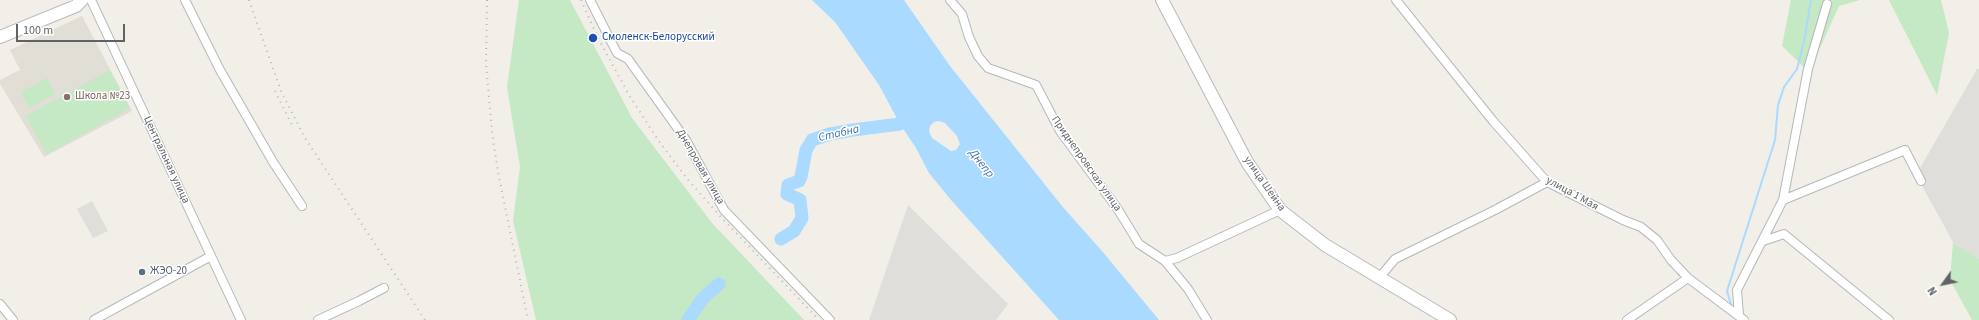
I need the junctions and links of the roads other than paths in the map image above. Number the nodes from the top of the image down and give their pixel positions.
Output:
1 (82, 0) edge
2 (91, 0) edge
3 (185, 0) edge
4 (590, 0) edge
5 (950, 0) edge
6 (1162, 0) edge
7 (1396, 0) edge
8 (1827, 4) dead end
9 (0, 37) edge
10 (1921, 181) dead end
11 (1547, 182) junction
12 (1783, 200) junction
13 (302, 206) dead end
14 (1280, 210) junction
15 (1763, 241) junction
16 (211, 256) junction
17 (1165, 261) junction
18 (1379, 278) junction
19 (1688, 278) junction
20 (384, 288) dead end
21 (0, 304) edge
22 (1741, 318) edge
23 (13, 320) edge
24 (94, 320) edge
25 (241, 320) edge
26 (318, 320) edge
27 (830, 320) edge
28 (1207, 320) edge
29 (1450, 320) edge
30 (1627, 320) edge
31 (1889, 320) edge

1 - 9 street
2 - 16 street, Центральная улица
3 - 13 street
4 - 27 street, Днепровая улица
5 - 17 street, Приднепровская улица
6 - 14 street, улица Шейна
7 - 11 street, улица 1 Мая
8 - 12 street
10 - 12 street
11 - 18 street
11 - 19 street, улица 1 Мая
12 - 15 street
14 - 17 street
14 - 18 street, улица Шейна
15 - 22 street
15 - 31 street
16 - 24 street
16 - 25 street, Центральная улица
17 - 28 street, Приднепровская улица
18 - 29 street, улица Шейна
19 - 22 street, улица 1 Мая
19 - 30 street
20 - 26 street
21 - 23 street

